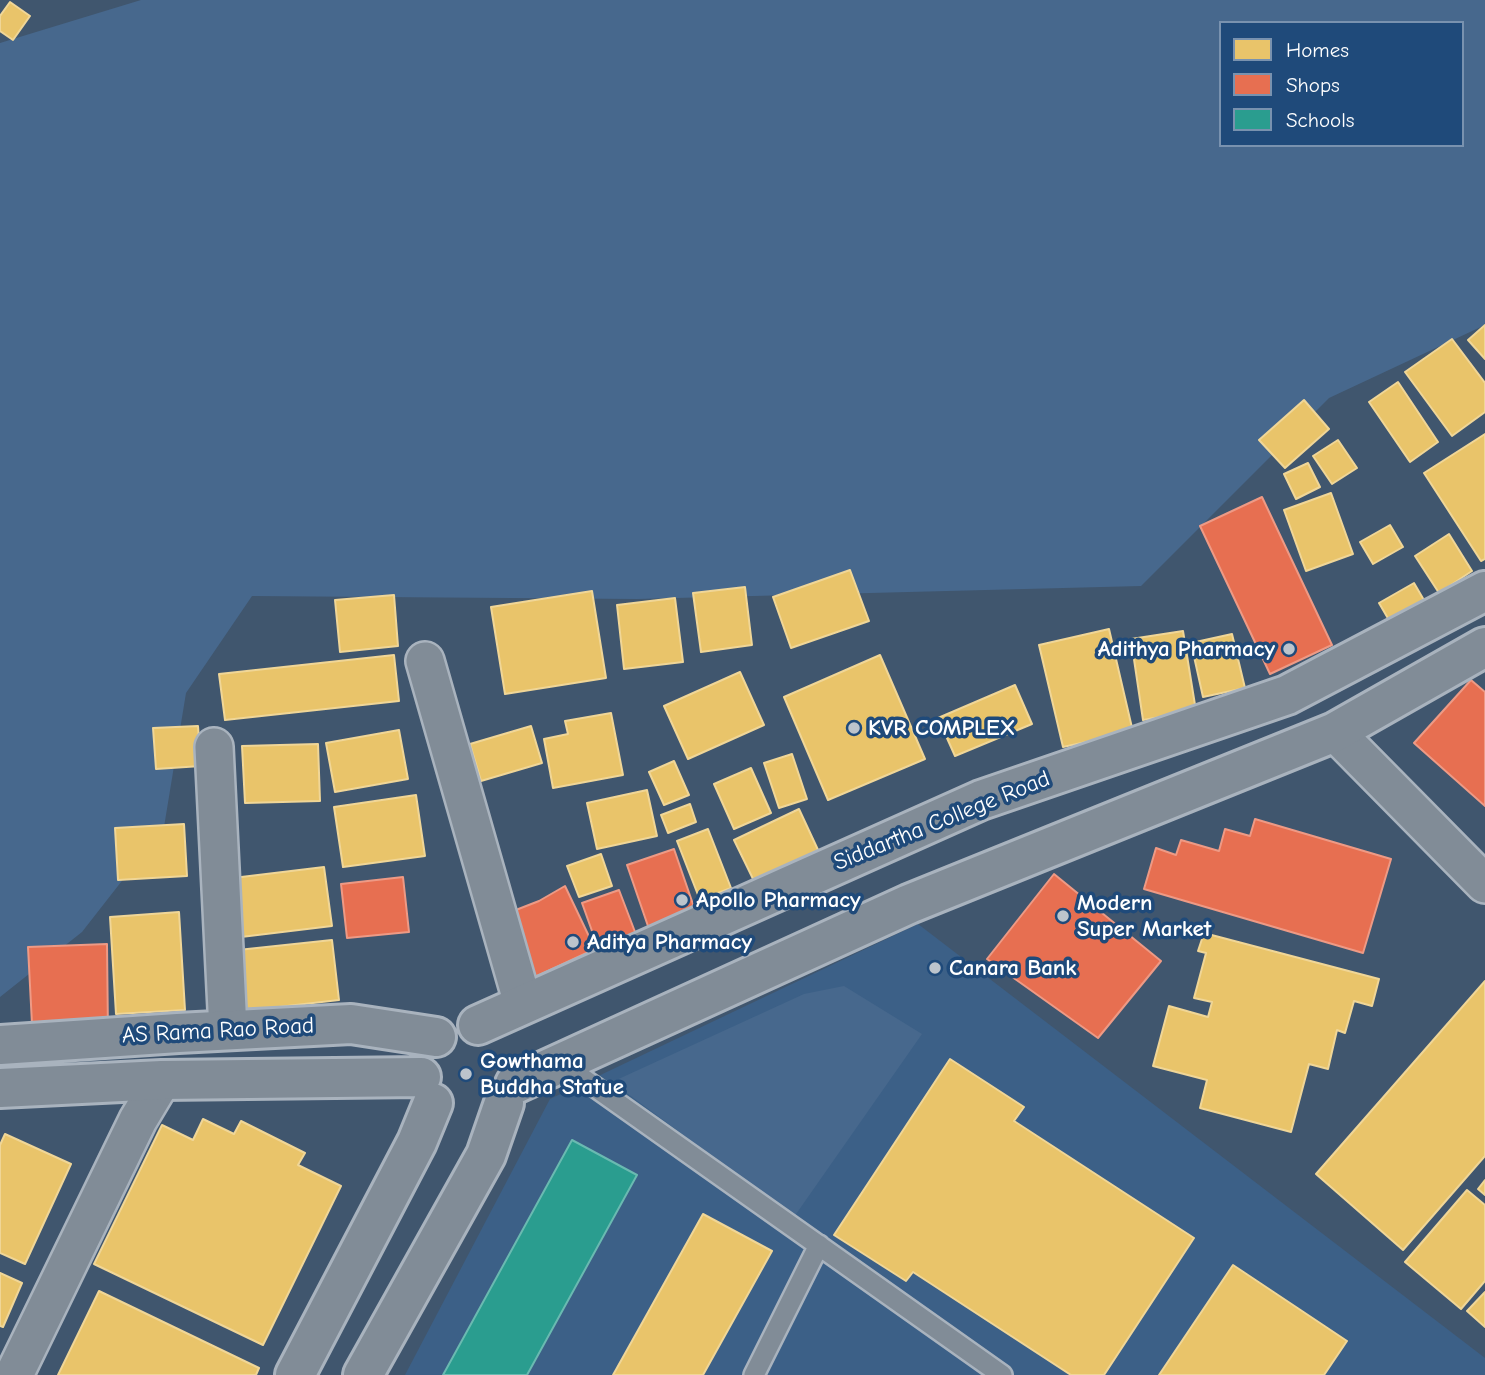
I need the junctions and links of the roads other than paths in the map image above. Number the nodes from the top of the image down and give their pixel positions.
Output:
1 (1485, 591) edge
2 (1485, 647) edge
3 (425, 661) dead end
4 (1335, 732) junction
5 (214, 747) dead end
6 (1485, 884) edge
7 (523, 1004) junction
8 (478, 1025) junction
9 (228, 1030) junction
10 (436, 1037) junction
11 (0, 1045) edge
12 (561, 1063) junction
13 (162, 1080) junction
14 (0, 1088) edge
15 (428, 1090) junction
16 (509, 1093) junction
17 (819, 1245) junction
18 (14, 1375) edge
19 (295, 1375) edge
20 (363, 1375) edge
21 (754, 1375) edge
22 (1002, 1375) edge

1 - 7 street, Siddartha College Road
2 - 4 street
3 - 7 street
4 - 6 street
4 - 12 street
5 - 9 street
7 - 8 street, Siddartha College Road
8 - 10 street
8 - 16 street
9 - 10 street, AS Rama Rao Road
9 - 11 street, AS Rama Rao Road
10 - 15 street
12 - 16 street
12 - 17 lane
13 - 14 street, AS Rama Rao Road
13 - 15 street, AS Rama Rao Road
13 - 18 street
15 - 16 street
15 - 19 street
16 - 20 street
17 - 21 lane
17 - 22 lane

